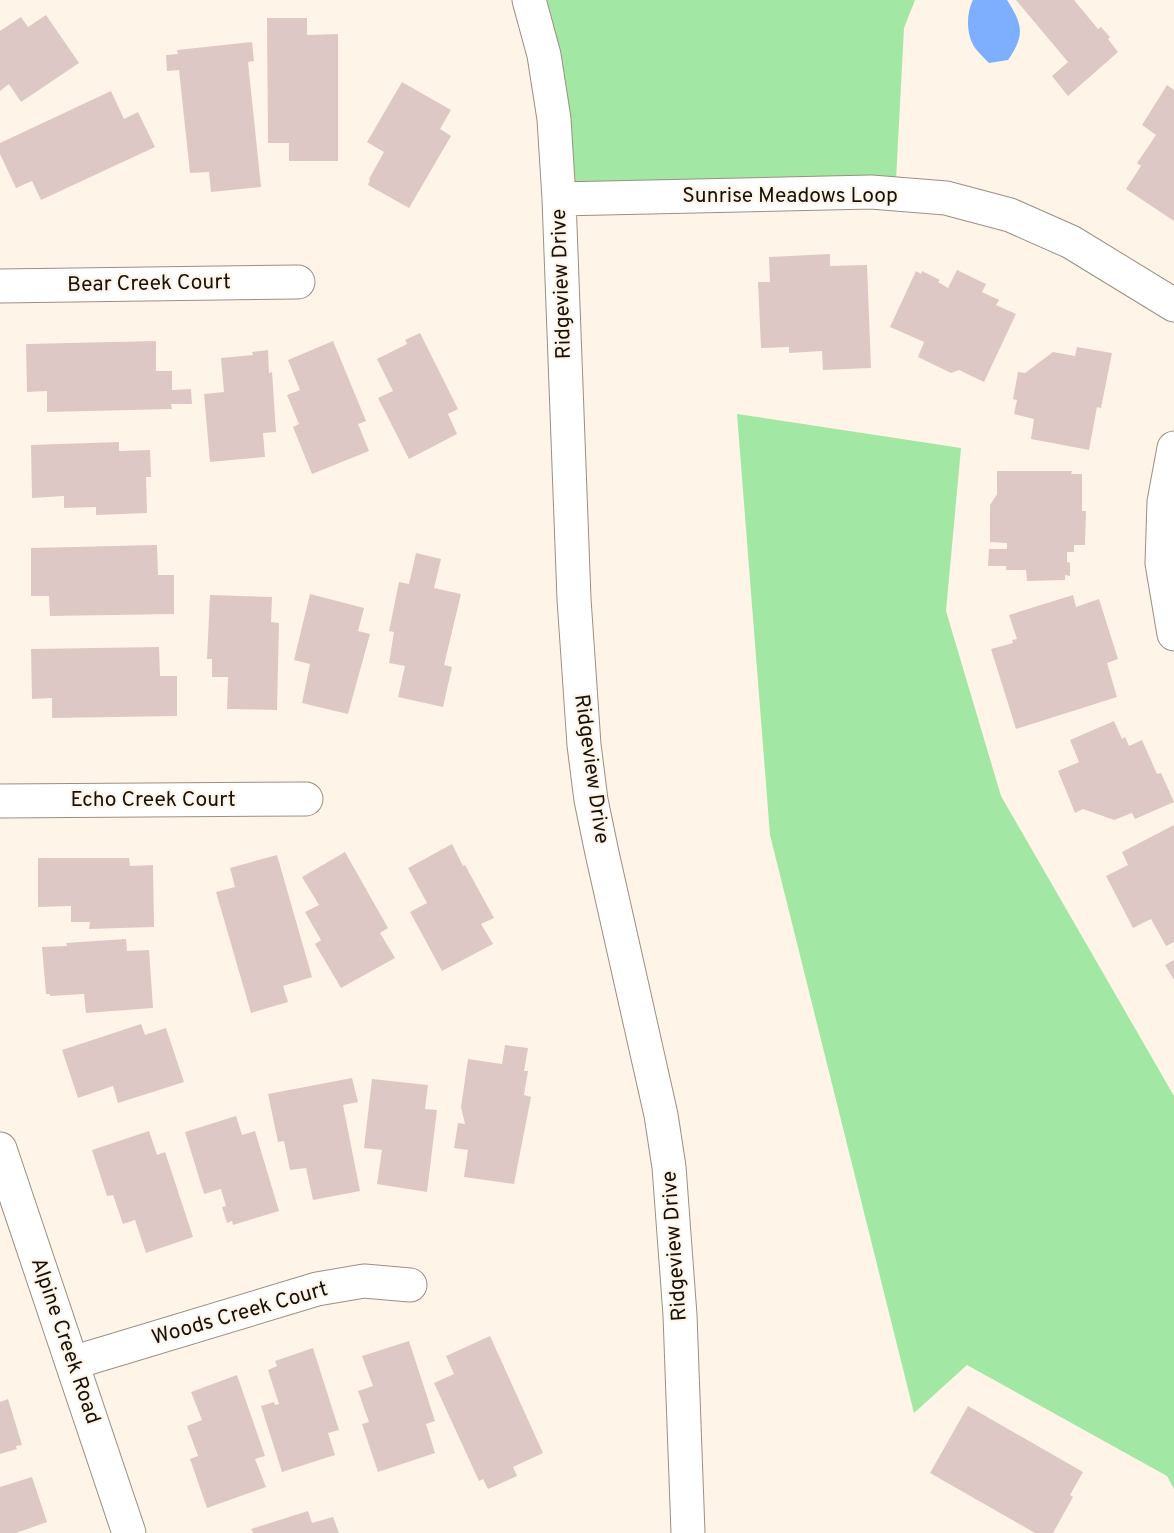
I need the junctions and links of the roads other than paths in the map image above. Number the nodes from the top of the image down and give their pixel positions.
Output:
1 (530, 0) edge
2 (559, 199) junction
3 (298, 282) dead end
4 (0, 286) edge
5 (1174, 305) edge
6 (1174, 448) edge
7 (1174, 634) edge
8 (306, 799) dead end
9 (0, 801) edge
10 (0, 1149) edge
11 (410, 1285) dead end
12 (72, 1363) junction
13 (129, 1533) edge
14 (688, 1533) edge

1 - 2 street, Ridgeview Drive
2 - 5 street, Sunrise Meadows Loop
2 - 14 street, Ridgeview Drive
3 - 4 street, Bear Creek Court
6 - 7 street
8 - 9 street, Echo Creek Court
10 - 12 street, Alpine Creek Road
11 - 12 street, Woods Creek Court
12 - 13 street, Alpine Creek Road

